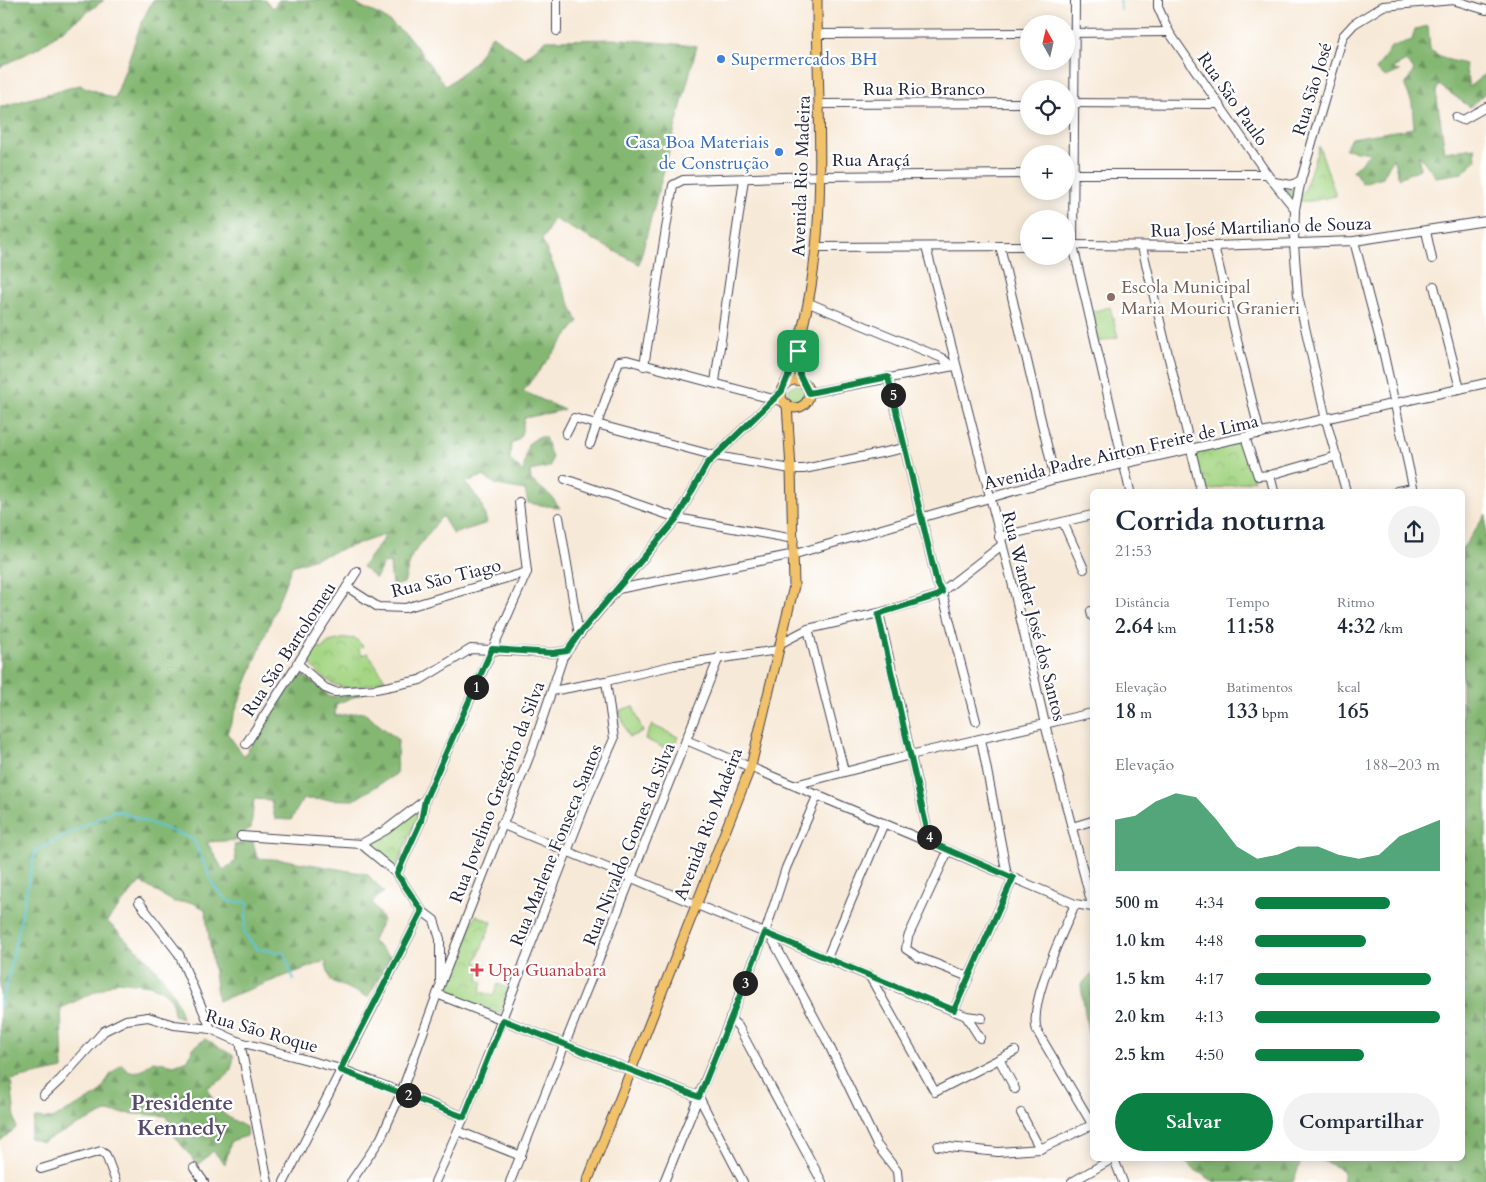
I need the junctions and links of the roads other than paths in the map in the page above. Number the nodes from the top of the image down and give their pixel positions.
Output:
1 (557, 0) edge
2 (817, 0) edge
3 (1075, 0) edge
4 (1158, 0) edge
5 (1453, 0) edge
6 (1486, 10) edge
7 (1073, 15) edge
8 (557, 31) dead end
9 (1169, 32) junction
10 (1020, 33) edge
11 (1075, 33) edge
12 (817, 34) junction
13 (1020, 103) edge
14 (1075, 103) edge
15 (820, 104) junction
16 (1217, 104) junction
17 (1486, 108) edge
18 (1456, 117) dead end
19 (1020, 174) edge
20 (1075, 174) edge
21 (1267, 174) junction
22 (820, 176) junction
23 (744, 179) junction
24 (1301, 180) junction
25 (1274, 182) junction
26 (1295, 209) junction
27 (1486, 221) edge
28 (1426, 231) junction
29 (1354, 241) junction
30 (1294, 244) junction
31 (1075, 245) edge
32 (1000, 246) junction
33 (1020, 246) edge
34 (1214, 246) junction
35 (817, 247) junction
36 (926, 247) junction
37 (1142, 247) junction
38 (1432, 259) dead end
39 (1075, 265) edge
40 (1434, 286) dead end
41 (809, 303) junction
42 (798, 351) junction
43 (644, 366) junction
44 (953, 366) junction
45 (888, 377) junction
46 (715, 382) junction
47 (804, 382) junction
48 (1486, 383) edge
49 (784, 388) junction
50 (1460, 389) junction
51 (809, 393) junction
52 (782, 402) junction
53 (801, 406) junction
54 (1394, 406) junction
55 (1326, 420) junction
56 (597, 425) junction
57 (789, 433) junction
58 (566, 434) dead end
59 (1260, 434) junction
60 (1245, 437) junction
61 (590, 444) dead end
62 (905, 448) junction
63 (1190, 449) junction
64 (716, 456) junction
65 (1336, 456) junction
66 (1124, 464) junction
67 (791, 469) junction
68 (1270, 475) junction
69 (565, 479) dead end
70 (1055, 479) junction
71 (1130, 489) edge
72 (1199, 489) edge
73 (1274, 489) edge
74 (1345, 489) edge
75 (1414, 489) edge
76 (989, 497) junction
77 (519, 502) dead end
78 (1090, 515) edge
79 (559, 517) dead end
80 (677, 518) junction
81 (921, 518) junction
82 (1063, 522) junction
83 (794, 539) junction
84 (1000, 541) junction
85 (794, 554) junction
86 (1084, 569) dead end
87 (357, 571) dead end
88 (527, 572) junction
89 (347, 587) junction
90 (618, 589) junction
91 (942, 592) junction
92 (878, 614) junction
93 (808, 629) junction
94 (579, 634) junction
95 (779, 646) junction
96 (492, 649) junction
97 (567, 651) junction
98 (719, 657) junction
99 (297, 663) junction
100 (606, 681) junction
101 (552, 691) junction
102 (1090, 713) edge
103 (976, 721) dead end
104 (1045, 724) junction
105 (981, 739) junction
106 (686, 740) junction
107 (246, 744) dead end
108 (910, 755) junction
109 (751, 766) junction
110 (844, 771) junction
111 (795, 785) junction
112 (818, 794) junction
113 (425, 800) junction
114 (1090, 822) edge
115 (884, 823) junction
116 (502, 824) junction
117 (1072, 826) junction
118 (241, 836) dead end
119 (930, 842) junction
120 (361, 844) junction
121 (948, 850) junction
122 (568, 851) junction
123 (397, 874) junction
124 (1010, 876) junction
125 (632, 878) junction
126 (1090, 898) edge
127 (139, 902) dead end
128 (695, 903) junction
129 (1075, 904) junction
130 (1090, 906) edge
131 (422, 911) junction
132 (768, 934) junction
133 (827, 958) junction
134 (869, 974) junction
135 (969, 977) junction
136 (440, 986) junction
137 (436, 994) junction
138 (954, 1010) junction
139 (966, 1016) junction
140 (982, 1018) dead end
141 (503, 1020) junction
142 (730, 1020) junction
143 (211, 1029) junction
144 (980, 1038) dead end
145 (240, 1042) junction
146 (565, 1045) junction
147 (1015, 1051) dead end
148 (1000, 1060) junction
149 (340, 1070) junction
150 (631, 1071) junction
151 (1015, 1089) dead end
152 (401, 1093) junction
153 (44, 1095) dead end
154 (699, 1097) junction
155 (1021, 1113) dead end
156 (464, 1117) junction
157 (1090, 1121) edge
158 (1090, 1125) edge
159 (458, 1131) junction
160 (938, 1146) dead end
161 (1040, 1150) junction
162 (521, 1156) junction
163 (1109, 1161) edge
164 (1114, 1161) edge
165 (194, 1168) dead end
166 (41, 1169) dead end
167 (900, 1181) edge
168 (116, 1182) edge
169 (204, 1182) edge
170 (268, 1182) edge
171 (284, 1182) edge
172 (352, 1182) edge
173 (436, 1182) edge
174 (510, 1182) edge
175 (587, 1182) edge
176 (664, 1182) edge
177 (743, 1182) edge
178 (822, 1182) edge
179 (1072, 1182) edge
180 (1124, 1182) edge

1 - 8 street
2 - 12 main road, Avenida Rio Madeira
3 - 7 street
4 - 9 street, Rua São Paulo
5 - 6 street, Rua São José
5 - 24 street, Rua São José
9 - 11 street
9 - 16 street, Rua São Paulo
10 - 12 street
12 - 15 main road, Avenida Rio Madeira
13 - 15 street, Rua Rio Branco
14 - 16 street
15 - 22 main road, Avenida Rio Madeira
16 - 21 street, Rua São Paulo
17 - 18 street
19 - 22 street, Rua Araçá
20 - 21 street
21 - 25 street, Rua São Paulo
22 - 23 street, Rua Araçá
22 - 35 main road, Avenida Rio Madeira
23 - 43 street, Rua Araçá
23 - 46 street
24 - 25 street
24 - 26 street, Rua São José
25 - 26 street, Rua São Paulo
26 - 30 street, Rua São José
27 - 28 street, Rua José Martiliano de Souza
28 - 29 street, Rua José Martiliano de Souza
28 - 38 street
29 - 30 street, Rua José Martiliano de Souza
29 - 54 street
30 - 34 street, Rua José Martiliano de Souza
30 - 55 street, Rua São José
31 - 37 street, Rua José Martiliano de Souza
32 - 33 street
32 - 36 street
32 - 70 street
34 - 37 street, Rua José Martiliano de Souza
34 - 59 street
35 - 36 street
35 - 41 main road, Avenida Rio Madeira
36 - 44 street, Rua Wander José dos Santos
37 - 63 street
39 - 66 street
40 - 50 street
41 - 42 main road, Avenida Rio Madeira
41 - 44 street
42 - 47 main road, Avenida Rio Madeira
42 - 49 main road, Avenida Rio Madeira
43 - 46 street
43 - 56 street
44 - 45 street
44 - 76 street, Rua Wander José dos Santos
45 - 51 street
45 - 62 street
46 - 52 street
47 - 49 main road
47 - 51 main road
48 - 50 street, Avenida Padre Airton Freire de Lima
49 - 52 main road
50 - 54 street, Avenida Padre Airton Freire de Lima
51 - 53 main road
52 - 53 main road
52 - 57 main road, Avenida Rio Madeira
52 - 64 street, Rua Jovelino Gregório da Silva
53 - 57 main road, Avenida Rio Madeira
54 - 55 street, Avenida Padre Airton Freire de Lima
54 - 75 street
55 - 59 street, Avenida Padre Airton Freire de Lima
55 - 65 street, Rua São José
56 - 58 street
56 - 61 street
56 - 64 street
57 - 67 main road, Avenida Rio Madeira
59 - 60 street, Avenida Padre Airton Freire de Lima
60 - 63 street, Avenida Padre Airton Freire de Lima
60 - 68 street
62 - 67 street
62 - 81 street
63 - 66 street, Avenida Padre Airton Freire de Lima
63 - 72 street
64 - 67 street
64 - 80 street, Rua Jovelino Gregório da Silva
65 - 68 street
65 - 74 street, Rua São José
66 - 70 street, Avenida Padre Airton Freire de Lima
66 - 71 street
67 - 83 main road, Avenida Rio Madeira
68 - 73 street
69 - 80 street
70 - 76 street, Avenida Padre Airton Freire de Lima
76 - 81 street, Avenida Padre Airton Freire de Lima
76 - 84 street, Rua Wander José dos Santos
77 - 88 street
78 - 82 street
79 - 94 street
80 - 83 street
80 - 90 street, Rua Jovelino Gregório da Silva
81 - 85 street, Avenida Padre Airton Freire de Lima
81 - 91 street
82 - 84 street
82 - 86 street
83 - 85 main road, Avenida Rio Madeira
84 - 91 street
84 - 104 street, Rua Wander José dos Santos
85 - 90 street, Avenida Padre Airton Freire de Lima
85 - 95 main road, Avenida Rio Madeira
87 - 89 street, Rua São Bartolomeu
88 - 89 street, Rua São Tiago
88 - 96 street
89 - 99 street, Rua São Bartolomeu
90 - 94 street, Rua Jovelino Gregório da Silva
91 - 92 street
91 - 103 street
92 - 93 street
92 - 108 street
93 - 95 street
93 - 110 street
94 - 97 street, Rua Jovelino Gregório da Silva
95 - 98 street
95 - 109 main road, Avenida Rio Madeira
96 - 97 street
96 - 99 street
96 - 113 street
97 - 101 street, Rua Jovelino Gregório da Silva
98 - 100 street
98 - 106 street, Rua Nivaldo Gomes da Silva
99 - 107 street, Rua São Bartolomeu
100 - 101 street
100 - 122 street, Rua Marlene Fonseca Santos
101 - 116 street, Rua Jovelino Gregório da Silva
102 - 104 street
104 - 105 street
104 - 117 street, Rua Wander José dos Santos
105 - 108 street
105 - 124 street
106 - 109 street
106 - 125 street, Rua Nivaldo Gomes da Silva
108 - 110 street
108 - 119 street
109 - 111 street
109 - 128 main road, Avenida Rio Madeira
110 - 111 street
111 - 112 street
112 - 115 street
112 - 132 street
113 - 120 street
113 - 123 street
114 - 117 street
115 - 119 street
115 - 133 street
116 - 122 street
116 - 136 street, Rua Jovelino Gregório da Silva
117 - 126 street, Rua Wander José dos Santos
118 - 120 street
119 - 121 street
120 - 123 street
121 - 124 street
121 - 135 street
122 - 125 street
122 - 141 street, Rua Marlene Fonseca Santos
123 - 131 street
124 - 129 street
124 - 135 street
125 - 128 street
125 - 146 street, Rua Nivaldo Gomes da Silva
127 - 143 street
128 - 132 street
128 - 150 main road, Avenida Rio Madeira
129 - 130 street
129 - 157 street
131 - 136 street
131 - 149 street
132 - 133 street
132 - 142 street
132 - 167 street
133 - 134 street
134 - 138 street
134 - 148 street
135 - 138 street
136 - 137 street, Rua Jovelino Gregório da Silva
137 - 141 street
137 - 152 street, Rua Jovelino Gregório da Silva
138 - 139 street
139 - 140 street
139 - 144 street
141 - 146 street
141 - 156 street, Rua Marlene Fonseca Santos
142 - 154 street
142 - 178 street
143 - 145 street, Rua São Roque
143 - 153 street, Rua São Roque
145 - 149 street, Rua São Roque
145 - 170 street
146 - 150 street
146 - 162 street, Rua Nivaldo Gomes da Silva
147 - 148 street
148 - 151 street
149 - 152 street, Rua São Roque
149 - 171 street
150 - 154 street
150 - 175 main road, Avenida Rio Madeira
152 - 156 street, Rua São Roque
152 - 172 street, Rua Jovelino Gregório da Silva
154 - 176 street
154 - 177 street
155 - 161 street
156 - 159 street, Rua Marlene Fonseca Santos
158 - 161 street
159 - 162 street
159 - 173 street, Rua Marlene Fonseca Santos
160 - 161 street
162 - 174 street, Rua Nivaldo Gomes da Silva
163 - 179 street
164 - 180 street
165 - 169 street
166 - 168 street

